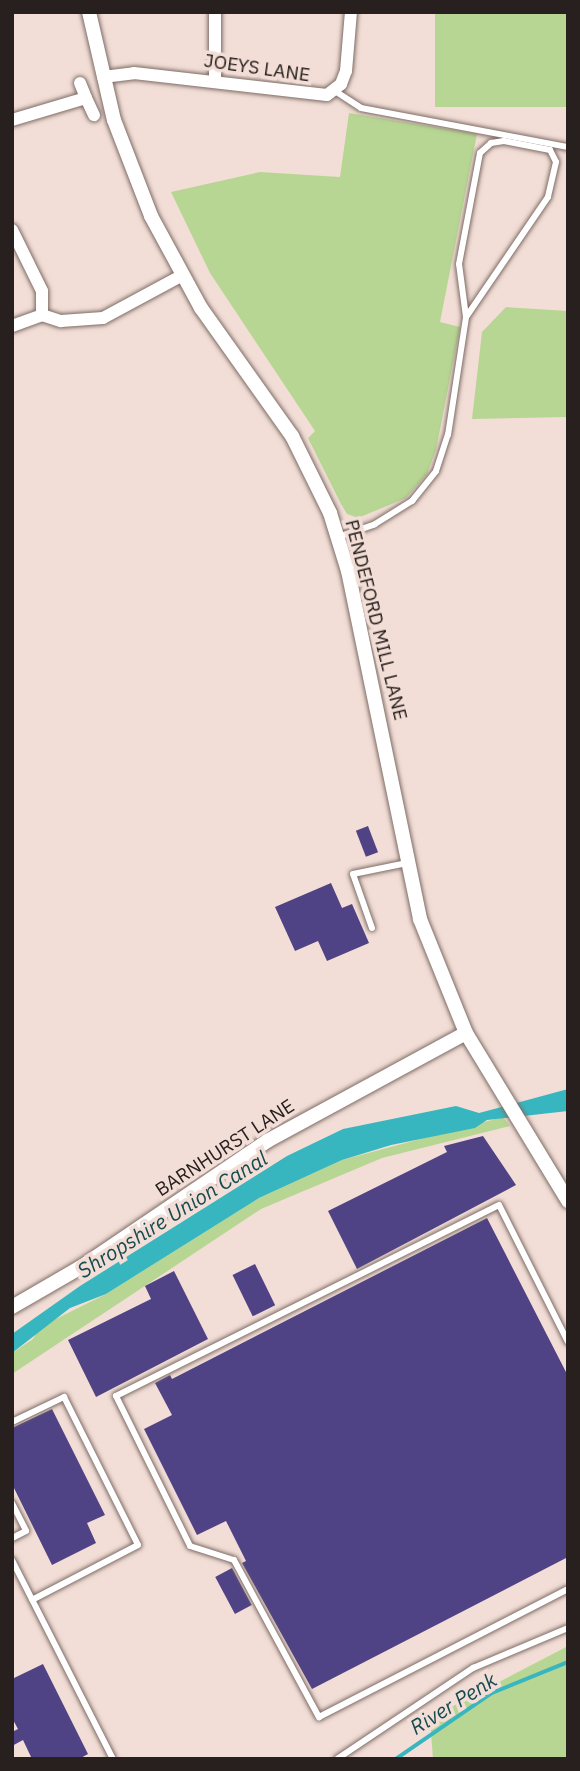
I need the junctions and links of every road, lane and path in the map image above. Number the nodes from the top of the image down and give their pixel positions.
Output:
1 (89, 12) edge
2 (215, 12) edge
3 (351, 12) edge
4 (103, 77) junction
5 (215, 81) junction
6 (80, 83) dead end
7 (335, 91) junction
8 (86, 98) junction
9 (94, 115) dead end
10 (12, 120) edge
11 (568, 147) edge
12 (12, 230) edge
13 (181, 276) junction
14 (42, 314) junction
15 (466, 317) junction
16 (12, 326) edge
17 (338, 537) junction
18 (407, 863) junction
19 (372, 928) dead end
20 (466, 1033) junction
21 (568, 1201) edge
22 (12, 1307) edge
23 (567, 1340) edge
24 (12, 1422) edge
25 (12, 1503) edge
26 (12, 1538) edge
27 (12, 1560) edge
28 (568, 1589) edge
29 (32, 1600) junction
30 (568, 1629) edge
31 (113, 1759) edge
32 (337, 1759) edge

1 - 4 street, PENDEFORD MILL LANE
2 - 5 street
3 - 7 street, JOEYS LANE
4 - 5 street, JOEYS LANE
4 - 13 street, PENDEFORD MILL LANE
5 - 7 street, JOEYS LANE
6 - 8 street
7 - 11 lane
8 - 9 street
8 - 10 street
12 - 14 street
13 - 14 street
13 - 17 street, PENDEFORD MILL LANE
14 - 16 street
15 - 15 lane
15 - 17 lane
17 - 18 street, PENDEFORD MILL LANE
18 - 19 lane
18 - 20 street, PENDEFORD MILL LANE
20 - 21 street, PENDEFORD MILL LANE
20 - 22 street, BARNHURST LANE
23 - 28 lane
24 - 29 lane
25 - 26 lane
27 - 29 lane
29 - 31 lane
30 - 32 lane

